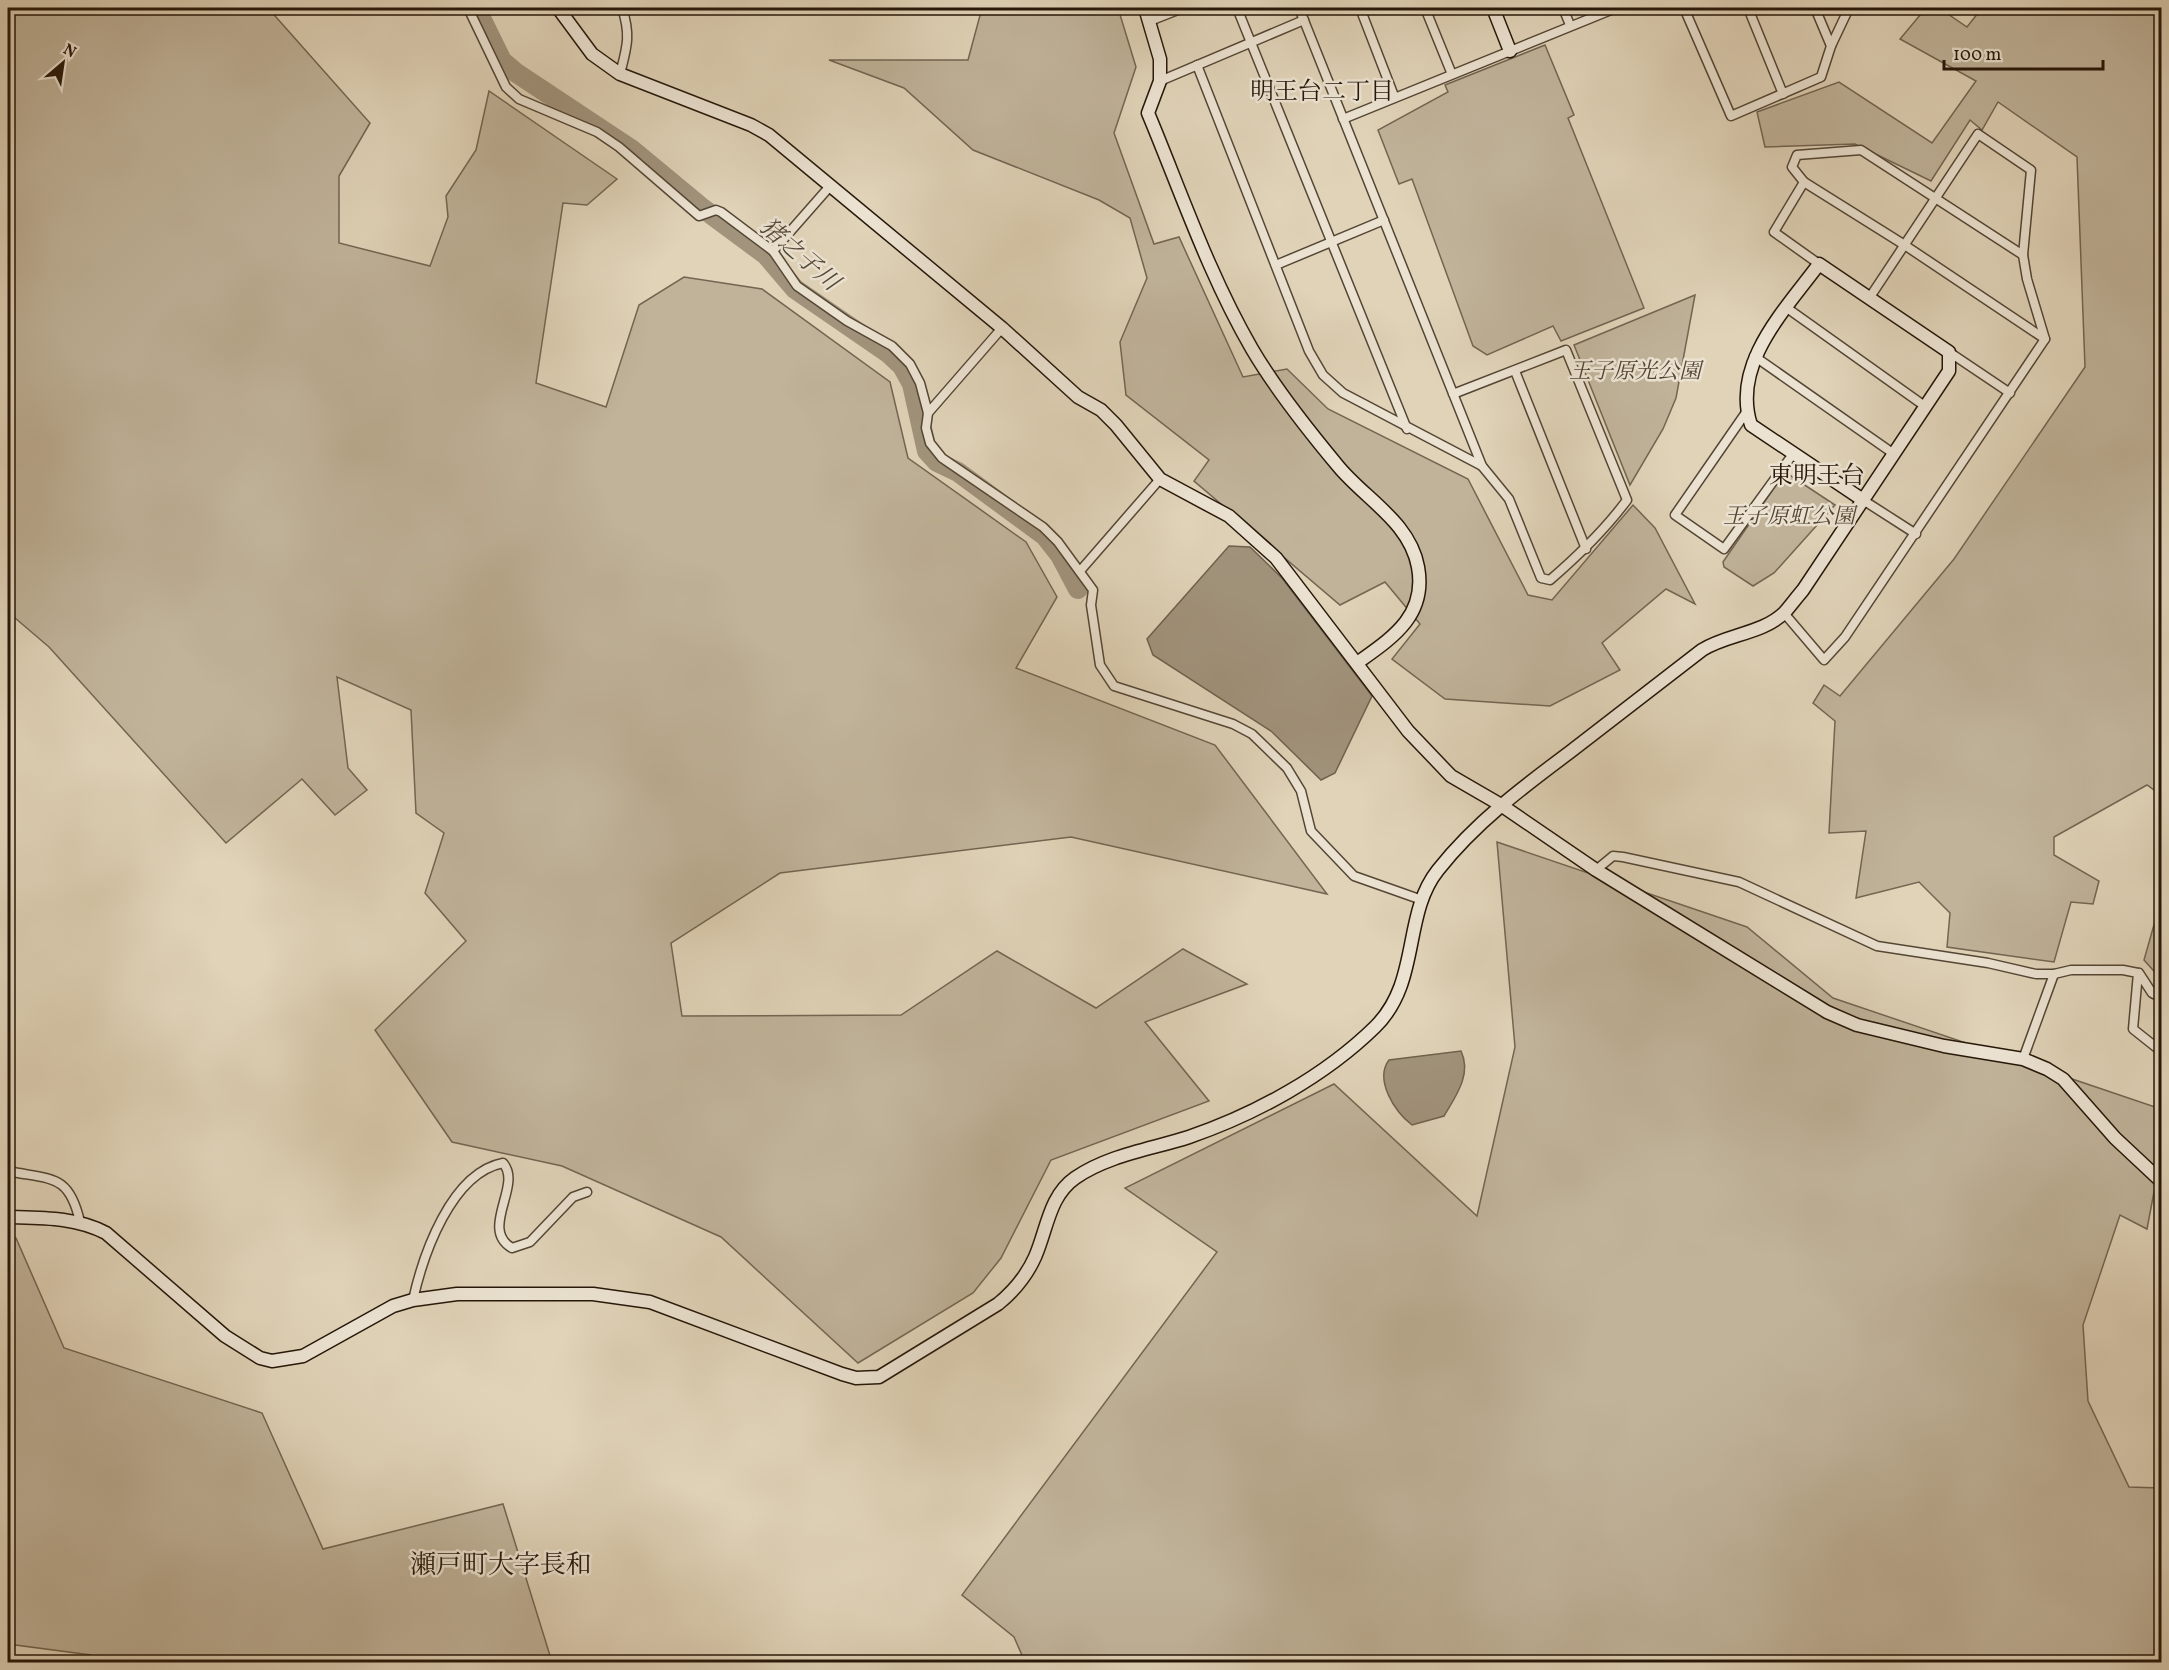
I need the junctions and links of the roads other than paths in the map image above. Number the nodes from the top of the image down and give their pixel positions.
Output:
1 (468, 8) edge
2 (558, 8) edge
3 (622, 8) edge
4 (1145, 8) edge
5 (1183, 8) edge
6 (1237, 8) edge
7 (1299, 8) edge
8 (1360, 8) edge
9 (1425, 8) edge
10 (1492, 8) edge
11 (1563, 8) edge
12 (1616, 8) edge
13 (1684, 8) edge
14 (1748, 8) edge
15 (1815, 8) edge
16 (1849, 8) edge
17 (1304, 20) junction
18 (1150, 21) junction
19 (1570, 25) junction
20 (1252, 42) junction
21 (1831, 46) junction
22 (1510, 51) junction
23 (1197, 65) junction
24 (1451, 72) junction
25 (620, 74) junction
26 (1160, 81) junction
27 (1783, 94) junction
28 (1394, 96) junction
29 (1343, 119) junction
30 (1804, 182) junction
31 (831, 185) junction
32 (1936, 199) junction
33 (1384, 220) junction
34 (1904, 243) junction
35 (1330, 244) junction
36 (773, 251) junction
37 (2023, 255) junction
38 (1819, 264) junction
39 (1276, 266) junction
40 (1870, 297) junction
41 (1786, 308) junction
42 (1002, 328) junction
43 (2045, 339) junction
44 (1949, 352) junction
45 (1754, 356) junction
46 (1515, 371) junction
47 (2010, 393) junction
48 (1453, 394) junction
49 (1926, 407) junction
50 (1746, 411) junction
51 (928, 413) junction
52 (1407, 429) junction
53 (1793, 454) junction
54 (1894, 454) junction
55 (1482, 466) junction
56 (1160, 479) junction
57 (1863, 500) junction
58 (1916, 534) junction
59 (1586, 549) junction
60 (1080, 571) junction
61 (1784, 613) junction
62 (1358, 663) junction
63 (1501, 805) junction
64 (1596, 870) junction
65 (1422, 900) junction
66 (2138, 973) junction
67 (2054, 974) junction
68 (2162, 998) edge
69 (2162, 1052) edge
70 (2023, 1059) junction
71 (8, 1171) edge
72 (2162, 1182) edge
73 (587, 1192) dead end
74 (8, 1217) edge
75 (80, 1222) junction
76 (413, 1299) junction

1 - 36 street
2 - 25 street
3 - 25 street
4 - 18 street
5 - 18 street
6 - 20 street
7 - 17 street
8 - 28 street
9 - 24 street
10 - 22 street
11 - 19 street
12 - 19 street
13 - 27 street
14 - 27 street
15 - 21 street
16 - 21 street
17 - 20 street
17 - 29 street
18 - 26 street
19 - 22 street
20 - 23 street
20 - 35 street
21 - 27 street
22 - 24 street
23 - 26 street
23 - 39 street
24 - 28 street
25 - 31 street
26 - 62 street
28 - 29 street
29 - 33 street
30 - 32 street
30 - 34 street
30 - 38 street
31 - 36 street
31 - 42 street
32 - 34 street
32 - 37 street
32 - 37 street
33 - 35 street
33 - 48 street
34 - 40 street
34 - 43 street
35 - 39 street
35 - 52 street
36 - 51 street
37 - 43 street
38 - 40 street
38 - 41 street
39 - 52 street
40 - 44 street
41 - 45 street
41 - 49 street
42 - 51 street
42 - 56 street
43 - 47 street
44 - 47 street
44 - 49 street
45 - 50 street
45 - 54 street
46 - 48 street
46 - 59 street
46 - 59 street
47 - 58 street
48 - 55 street
49 - 54 street
50 - 53 street
50 - 53 street
51 - 60 street
52 - 55 street
53 - 57 street
54 - 57 street
55 - 59 street
56 - 60 street
56 - 62 street
57 - 58 street
57 - 61 street
58 - 61 street
60 - 65 street
61 - 63 street
62 - 63 street
63 - 64 street
63 - 65 street
64 - 67 street
64 - 70 street
65 - 76 street
66 - 67 street
66 - 68 street
66 - 69 street
67 - 70 street
70 - 72 street
71 - 75 street
73 - 76 street
74 - 75 street
75 - 76 street

